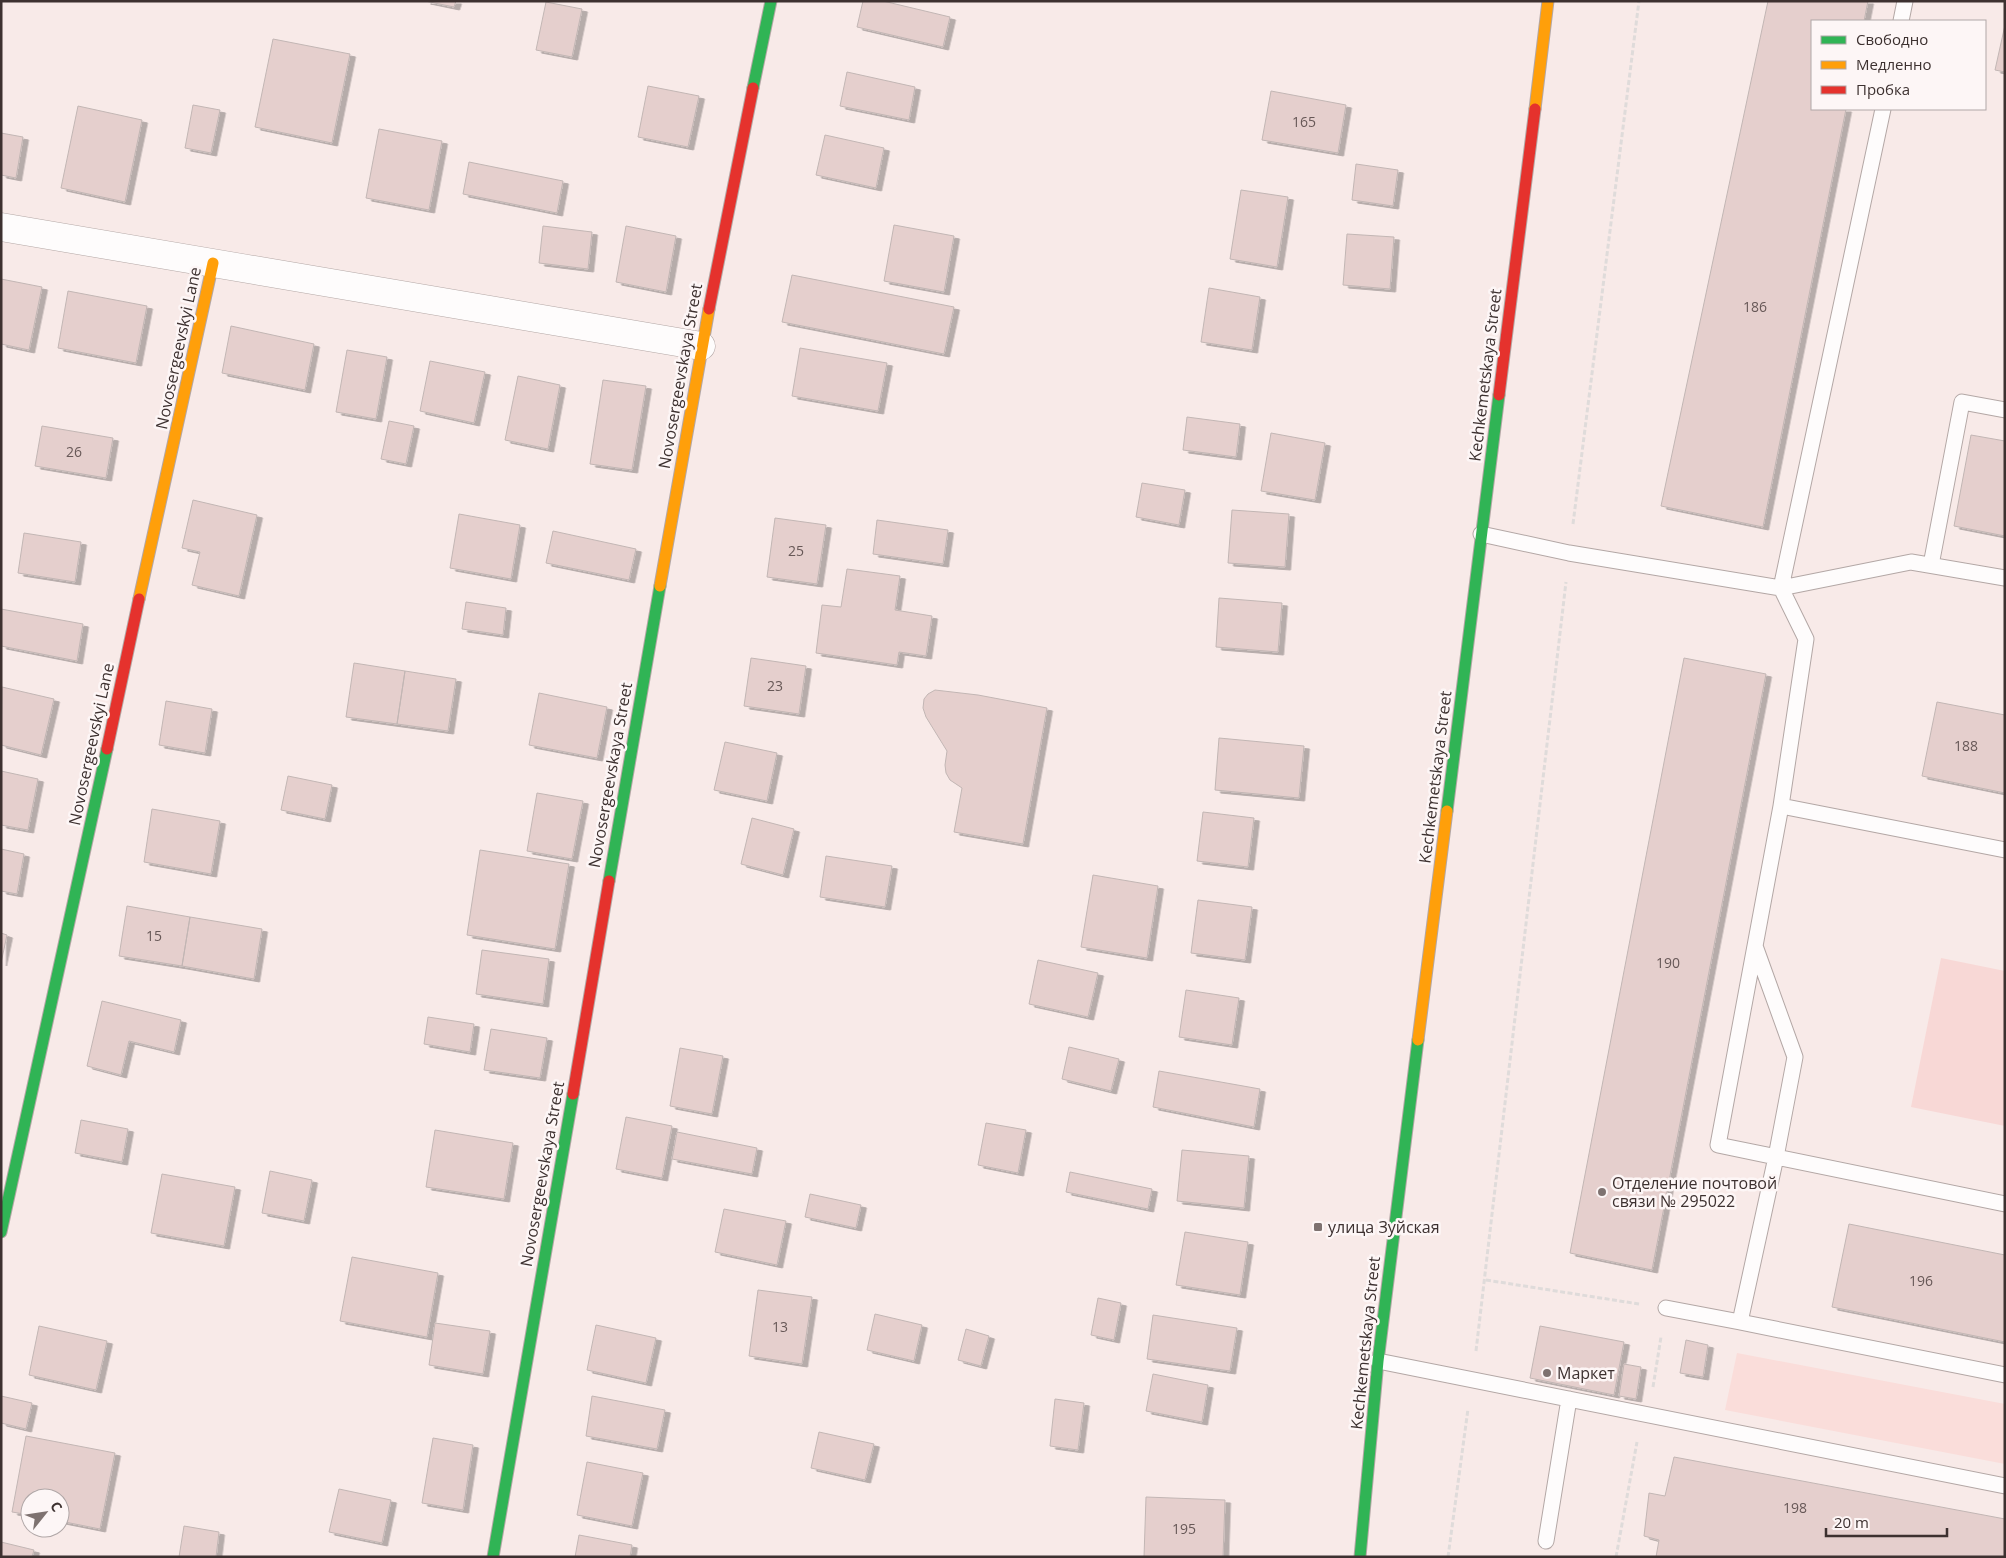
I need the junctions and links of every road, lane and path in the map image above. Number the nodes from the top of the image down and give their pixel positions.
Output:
1 (770, 1) edge
2 (1548, 1) edge
3 (1639, 1) edge
4 (1905, 1) edge
5 (1901, 20) edge
6 (1883, 110) edge
7 (1, 226) edge
8 (213, 263) junction
9 (701, 346) junction
10 (2005, 410) edge
11 (1481, 534) junction
12 (1569, 553) junction
13 (1931, 565) junction
14 (2005, 578) edge
15 (1781, 588) junction
16 (1781, 806) junction
17 (2005, 850) edge
18 (1755, 945) junction
19 (1776, 1158) junction
20 (2005, 1204) edge
21 (1, 1232) edge
22 (1486, 1280) junction
23 (1666, 1308) junction
24 (1740, 1322) junction
25 (1378, 1361) junction
26 (2005, 1375) edge
27 (1472, 1380) junction
28 (1568, 1399) junction
29 (1645, 1414) junction
30 (2005, 1486) edge
31 (1546, 1541) dead end
32 (493, 1557) edge
33 (1360, 1557) edge
34 (1448, 1557) edge
35 (1616, 1557) edge

1 - 9 street, Novosergeevskaya Street
2 - 11 street, Kechkemetskaya Street
3 - 12 path
4 - 5 lane
6 - 15 lane
7 - 8 street
8 - 9 street
8 - 21 street, Novosergeevskyi Lane
9 - 32 street, Novosergeevskaya Street
10 - 13 lane
11 - 12 lane
11 - 25 street, Kechkemetskaya Street
12 - 15 lane
12 - 22 path
13 - 14 lane
13 - 15 lane
15 - 16 lane
16 - 17 lane
16 - 18 lane
18 - 19 lane
18 - 19 lane
19 - 20 lane
19 - 24 lane
22 - 23 path
22 - 27 path
23 - 24 lane
23 - 29 path
24 - 26 lane
25 - 27 lane
25 - 33 street, Kechkemetskaya Street
27 - 28 lane
27 - 34 path
28 - 29 lane
28 - 31 lane
29 - 30 lane
29 - 35 path

